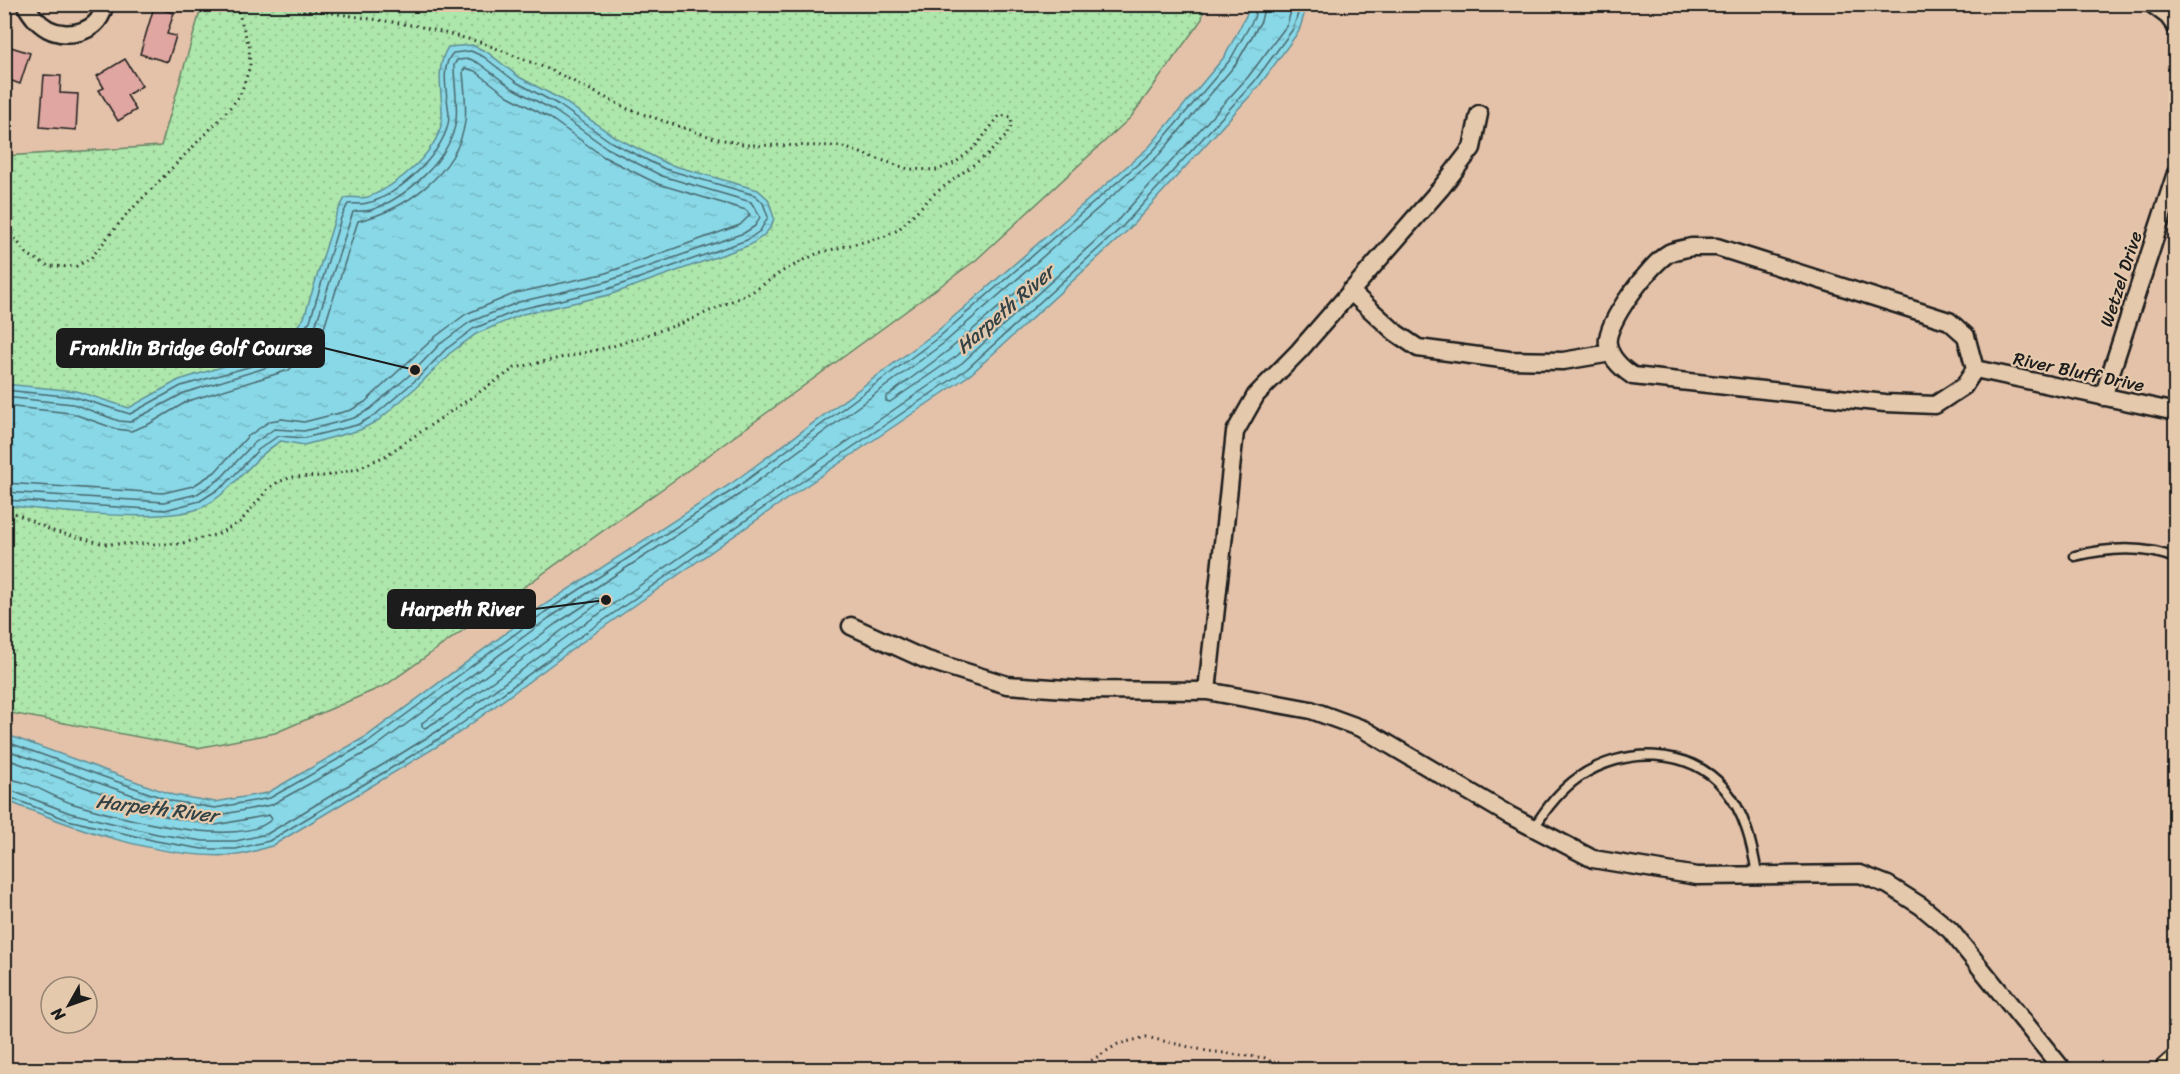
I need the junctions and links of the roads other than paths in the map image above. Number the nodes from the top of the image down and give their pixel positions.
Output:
1 (25, 4) edge
2 (104, 4) edge
3 (2152, 4) edge
4 (2175, 27) edge
5 (1479, 114) dead end
6 (2175, 173) edge
7 (1350, 291) junction
8 (1611, 353) junction
9 (1975, 369) junction
10 (2103, 397) junction
11 (2175, 412) edge
12 (2075, 556) dead end
13 (2175, 559) edge
14 (851, 626) dead end
15 (1207, 691) junction
16 (1534, 828) junction
17 (1757, 874) junction
18 (2175, 1063) edge
19 (2063, 1070) edge
20 (2168, 1070) edge

1 - 2 street
3 - 4 street
5 - 7 street
6 - 10 street, Wetzel Drive
7 - 8 street
7 - 15 street
8 - 9 street
8 - 9 street
9 - 10 street, River Bluff Drive
10 - 11 street, River Bluff Drive
12 - 13 lane
14 - 15 street
15 - 16 street
16 - 17 street
16 - 17 lane
17 - 19 street
18 - 20 main road

